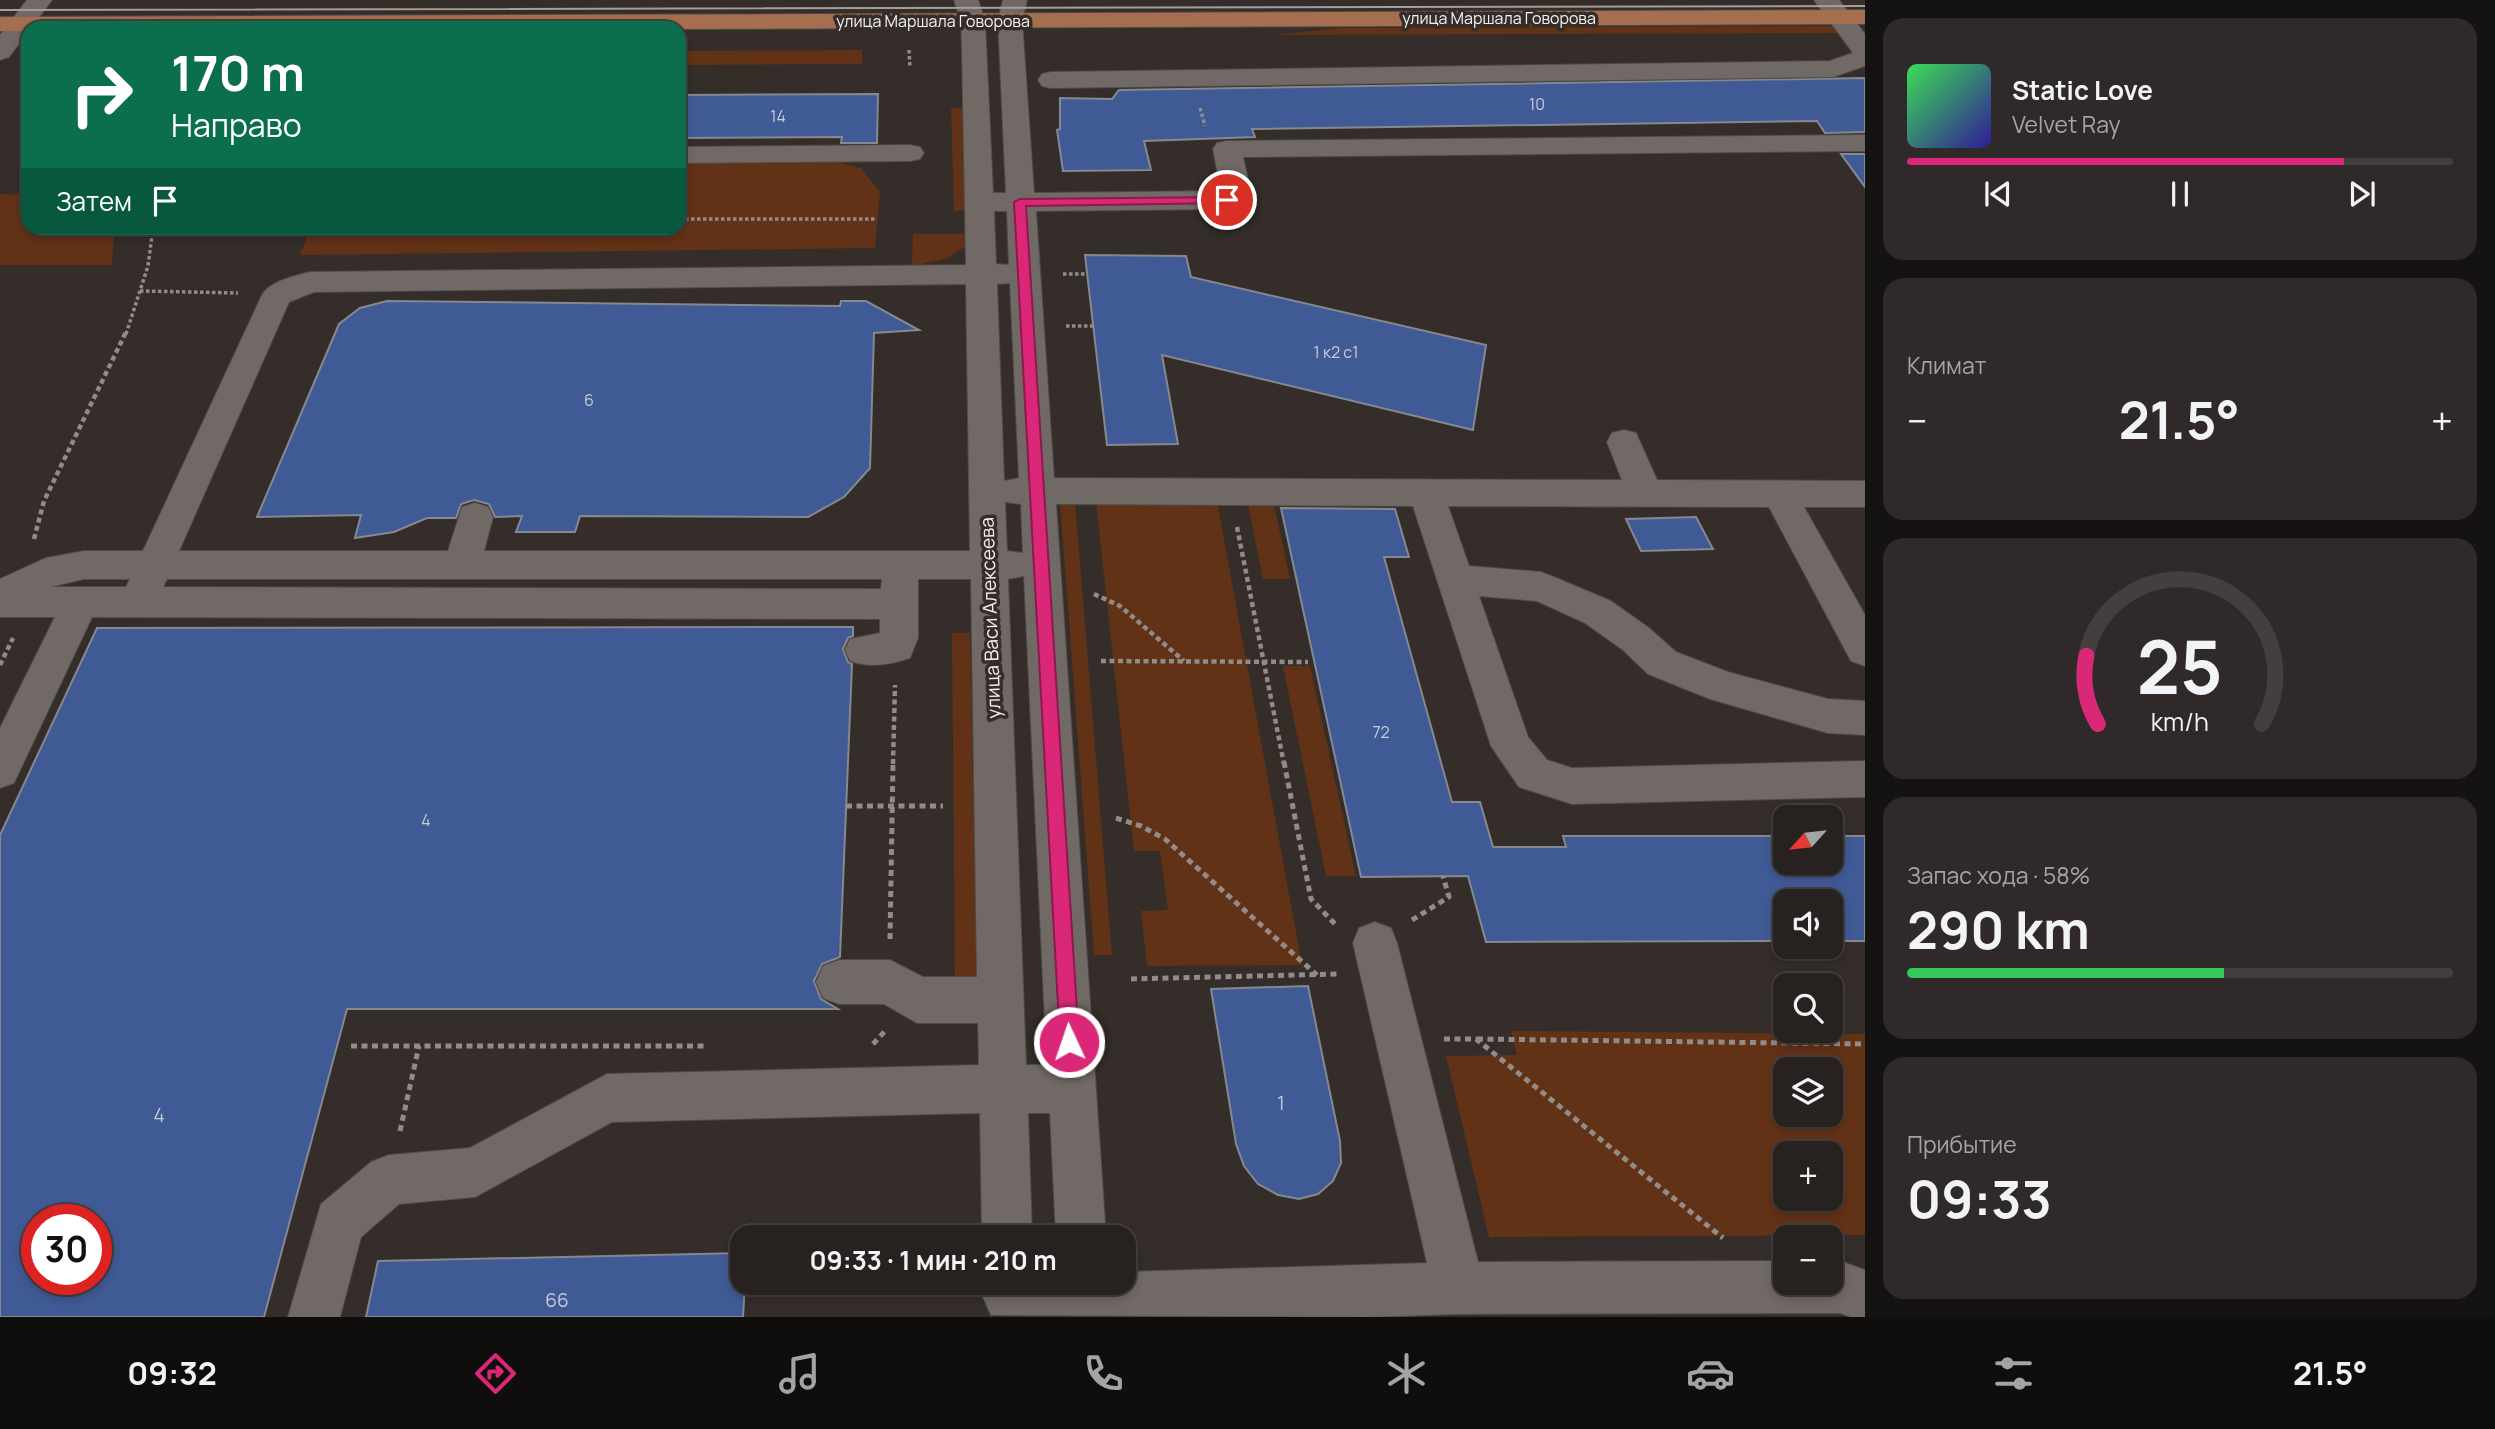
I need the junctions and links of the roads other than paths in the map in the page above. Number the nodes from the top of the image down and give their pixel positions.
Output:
1 (40, 0) edge
2 (991, 10) edge
3 (1844, 11) edge
4 (221, 21) edge
5 (11, 24) edge
6 (1865, 51) edge
7 (0, 52) edge
8 (1865, 57) edge
9 (1051, 80) dead end
10 (1865, 143) edge
11 (911, 153) dead end
12 (686, 155) edge
13 (979, 211) junction
14 (1021, 211) junction
15 (981, 274) junction
16 (1039, 274) junction
17 (1624, 442) dead end
18 (987, 490) junction
19 (1037, 491) junction
20 (1426, 492) junction
21 (1644, 492) junction
22 (1779, 493) junction
23 (1865, 494) edge
24 (467, 517) dead end
25 (155, 565) junction
26 (454, 565) junction
27 (900, 565) junction
28 (989, 565) junction
29 (1041, 565) junction
30 (1455, 579) junction
31 (14, 595) edge
32 (81, 602) junction
33 (138, 602) junction
34 (900, 604) junction
35 (880, 648) road end
36 (1865, 650) edge
37 (1865, 718) edge
38 (0, 770) edge
39 (1865, 779) edge
40 (1379, 958) road end
41 (839, 982) dead end
42 (1001, 1000) junction
43 (1003, 1089) junction
44 (1072, 1089) junction
45 (1007, 1225) edge
46 (1080, 1225) edge
47 (1857, 1287) edge
48 (1460, 1288) junction
49 (1009, 1299) edge
50 (1085, 1299) edge
51 (314, 1317) edge

1 - 5 street
2 - 3 main road, улица Маршала Говорова
2 - 4 main road, улица Маршала Говорова
2 - 13 street, улица Васи Алексеева
2 - 14 street
3 - 6 street
5 - 7 street
8 - 9 street
10 - 14 street
11 - 12 street
13 - 14 street
13 - 15 street, улица Васи Алексеева
14 - 16 street
15 - 16 street
15 - 18 street, улица Васи Алексеева
15 - 25 street
16 - 19 street
17 - 21 street
18 - 19 street
18 - 28 street, улица Васи Алексеева
19 - 20 street
19 - 29 street
20 - 21 street
20 - 30 street
21 - 22 street
22 - 23 street
22 - 36 street
24 - 26 street
25 - 26 street
25 - 31 street
25 - 33 street
26 - 27 street
27 - 28 street
27 - 34 street
28 - 29 street
28 - 42 street, улица Васи Алексеева
29 - 44 street
30 - 37 street
30 - 39 street
31 - 32 street
32 - 33 street
32 - 38 street
33 - 34 street
34 - 35 street
40 - 48 street
41 - 42 street
42 - 43 street, улица Васи Алексеева
43 - 44 street
43 - 45 street, улица Васи Алексеева
43 - 51 street
44 - 46 street
47 - 48 street
48 - 50 street
49 - 50 street

